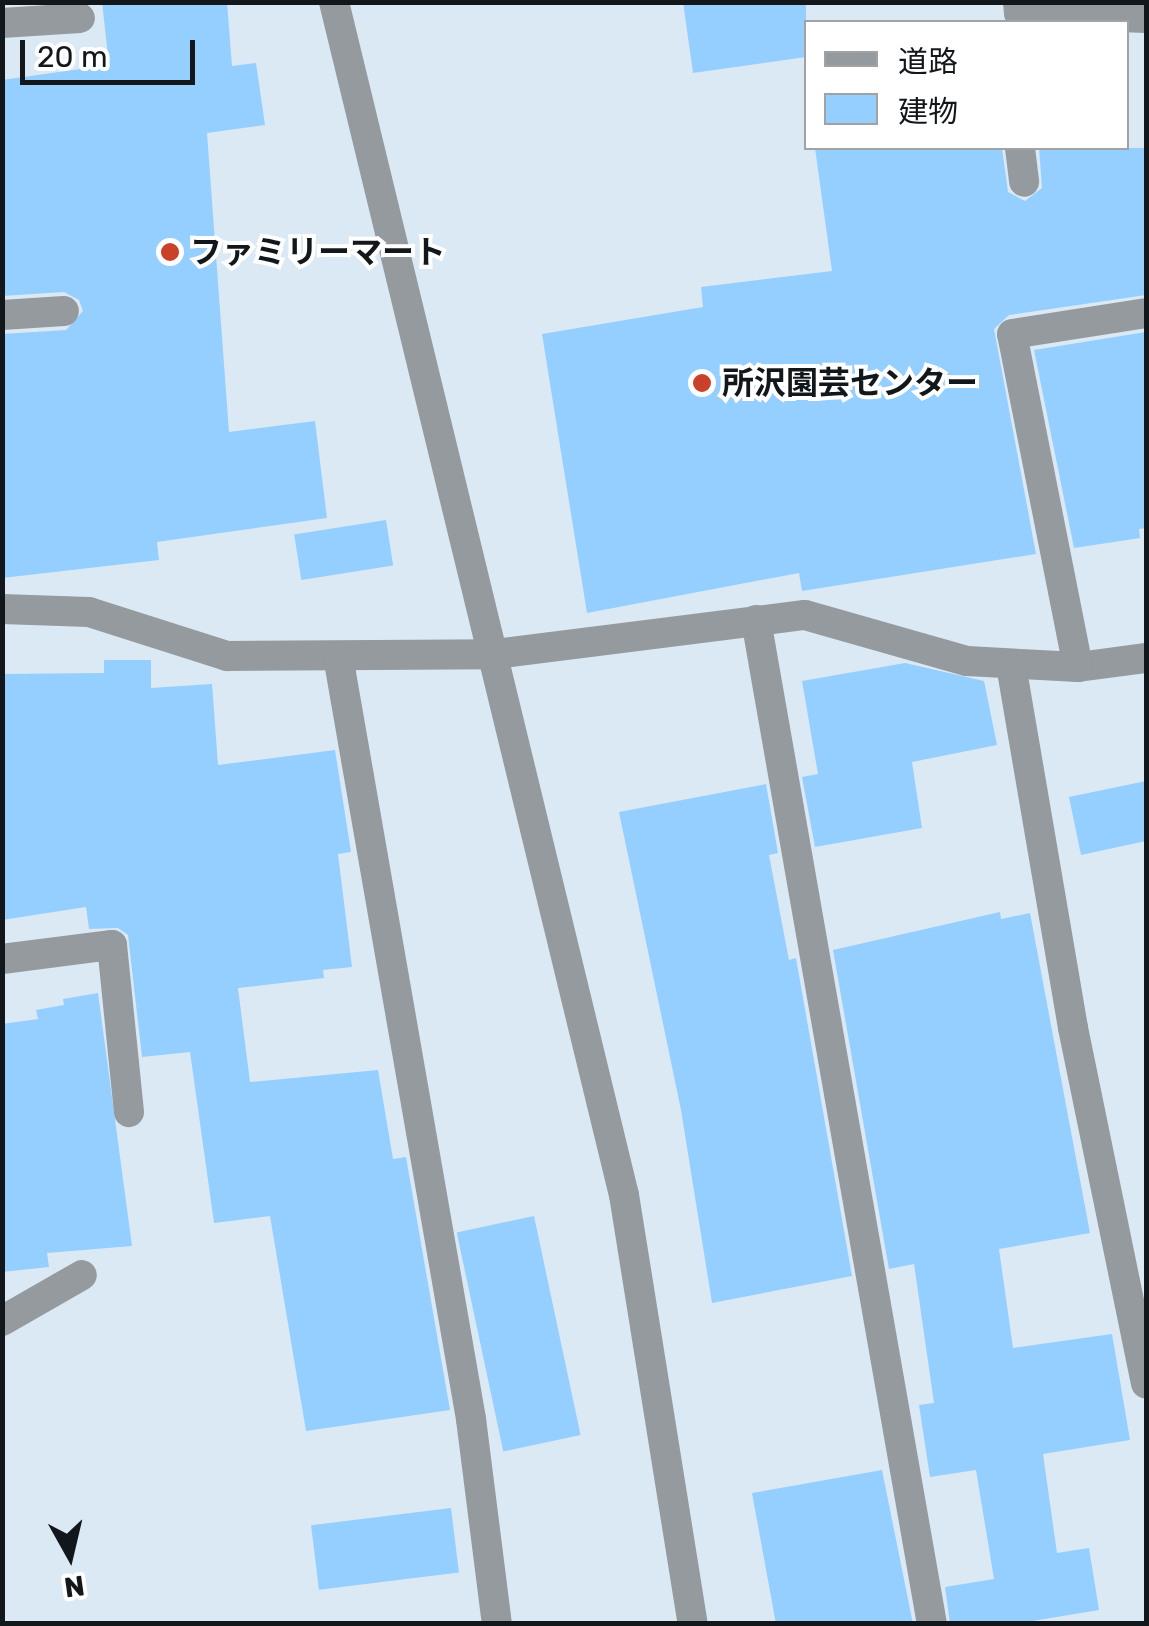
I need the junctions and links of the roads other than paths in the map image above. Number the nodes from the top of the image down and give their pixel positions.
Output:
1 (334, 2) edge
2 (1018, 13) edge
3 (80, 18) dead end
4 (1146, 18) edge
5 (2, 22) edge
6 (1020, 150) edge
7 (1024, 182) dead end
8 (64, 311) dead end
9 (1146, 313) edge
10 (2, 315) edge
11 (2, 609) edge
12 (756, 620) junction
13 (495, 654) junction
14 (338, 656) junction
15 (1146, 658) edge
16 (1011, 665) junction
17 (1078, 667) junction
18 (2, 959) edge
19 (129, 1112) dead end
20 (82, 1276) dead end
21 (2, 1321) edge
22 (1146, 1384) edge
23 (497, 1624) edge
24 (693, 1624) edge
25 (932, 1624) edge

1 - 13 street
2 - 4 street
3 - 5 street
6 - 7 street
8 - 10 street
9 - 17 street
11 - 14 street
12 - 13 street
12 - 16 street
12 - 25 street
13 - 14 street
13 - 24 street
14 - 23 street
15 - 17 street
16 - 17 street
16 - 22 street
18 - 19 street
20 - 21 street

